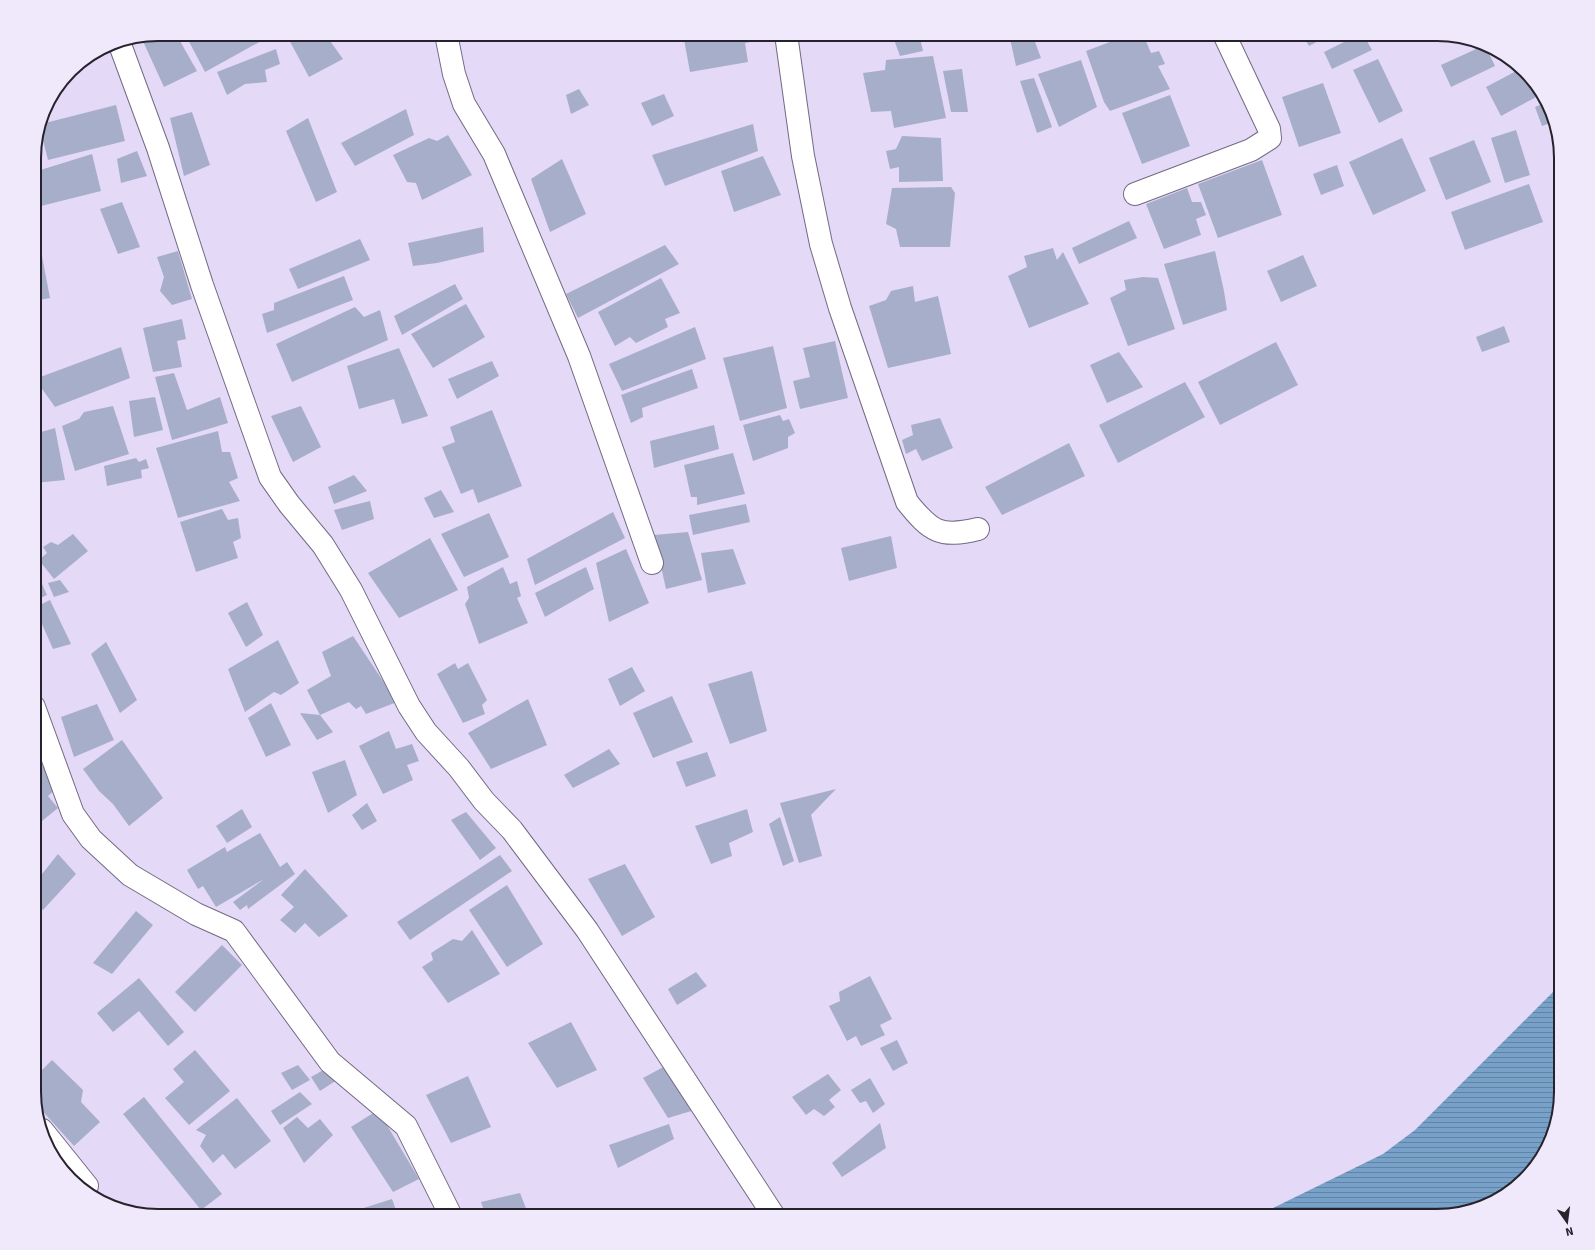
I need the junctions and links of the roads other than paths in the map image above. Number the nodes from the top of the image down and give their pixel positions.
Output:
1 (447, 41) edge
2 (787, 41) edge
3 (1227, 41) edge
4 (121, 47) edge
5 (1135, 194) dead end
6 (978, 529) dead end
7 (652, 563) dead end
8 (41, 726) edge
9 (53, 1143) edge
10 (84, 1182) edge
11 (448, 1209) edge
12 (769, 1209) edge

1 - 7 street
2 - 6 street
3 - 5 street
4 - 12 street
8 - 11 street
9 - 10 street

